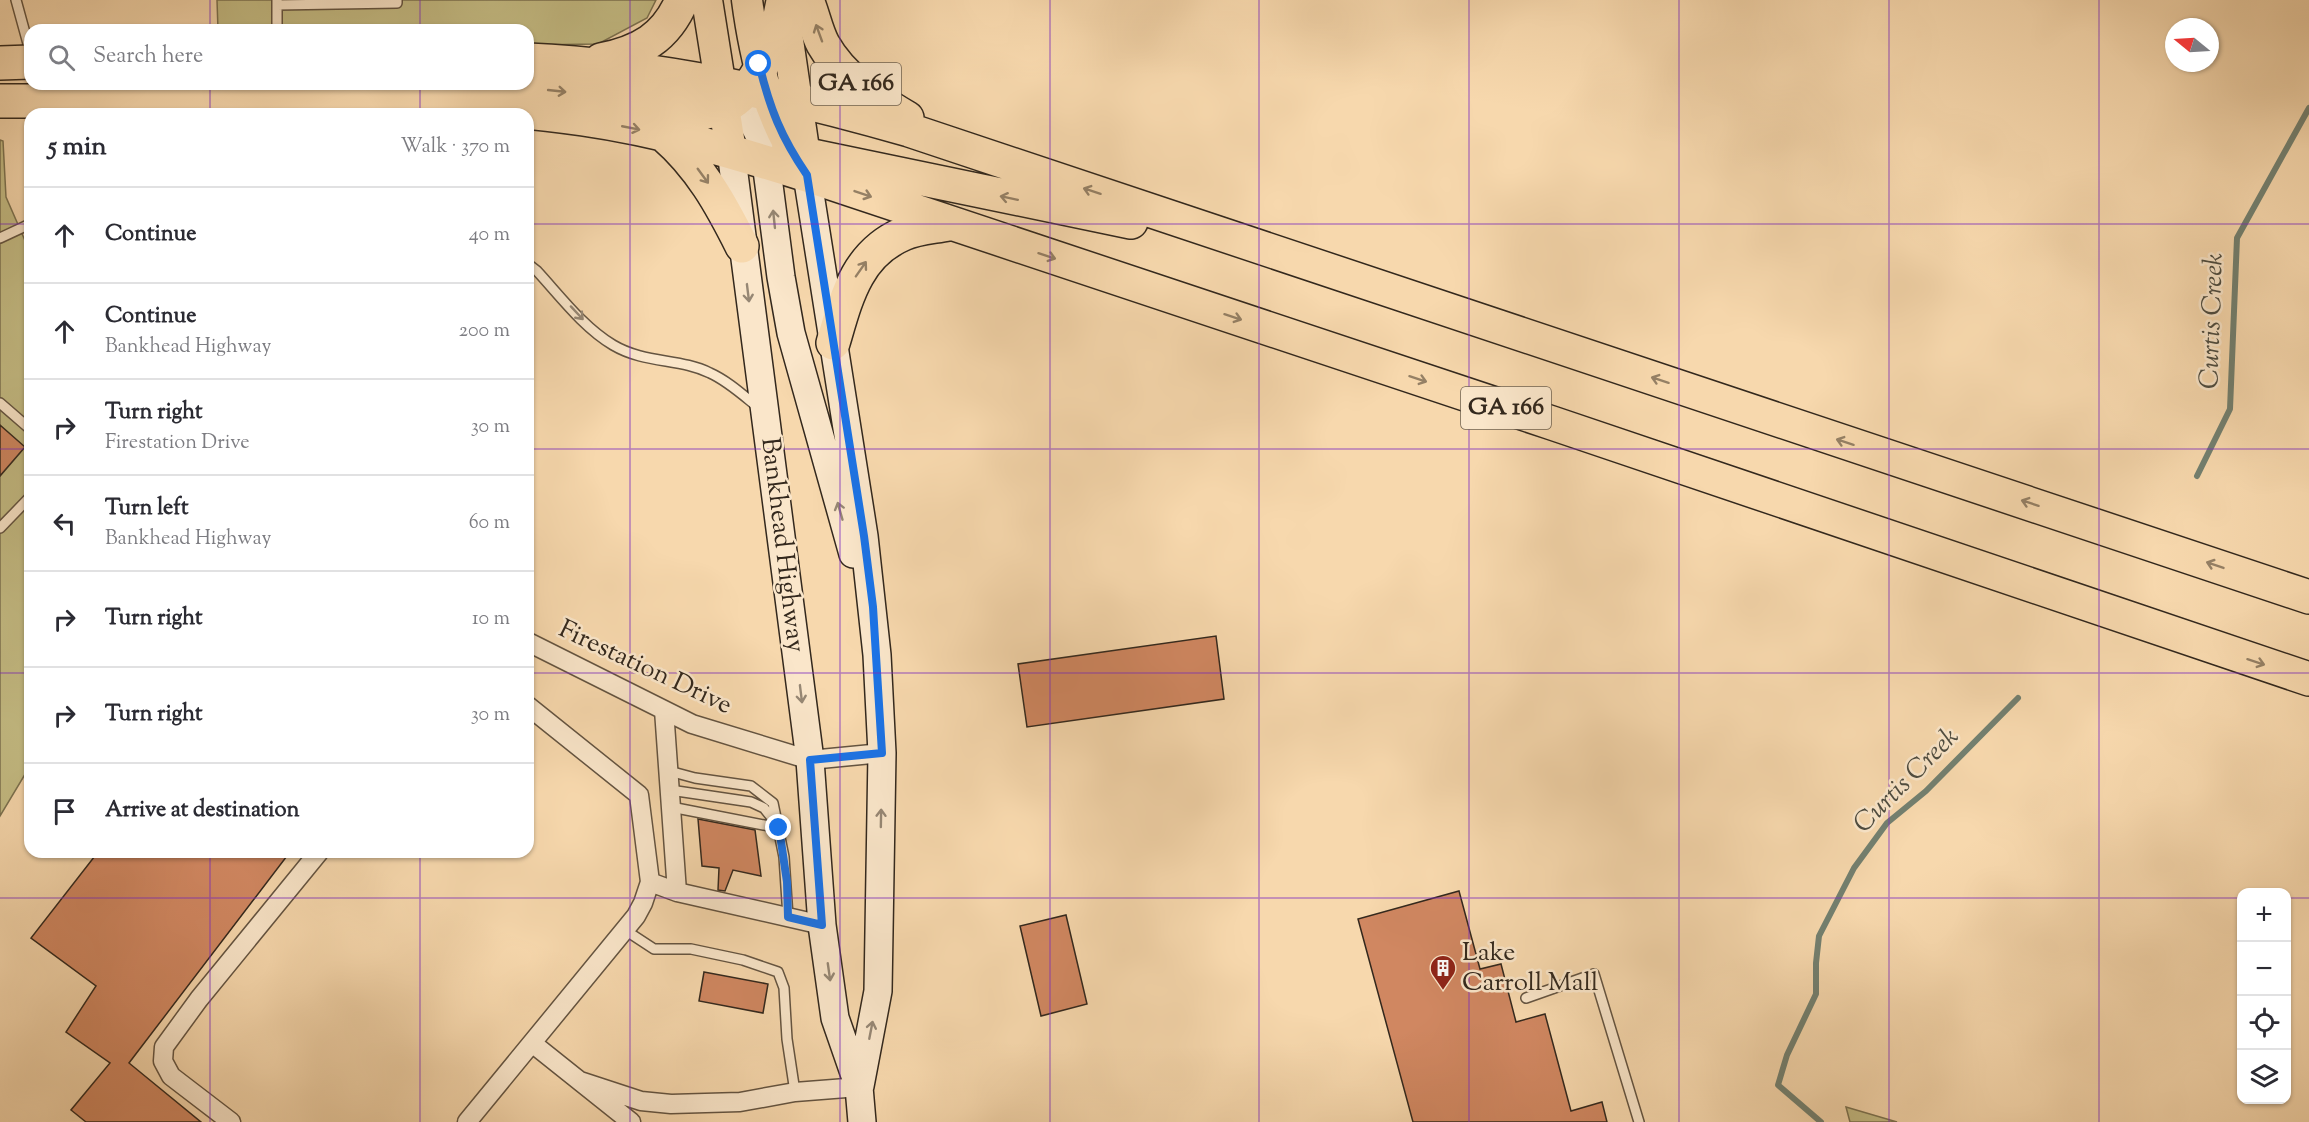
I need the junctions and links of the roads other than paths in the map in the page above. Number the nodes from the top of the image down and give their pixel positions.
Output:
1 (16, 0) edge
2 (397, 0) edge
3 (682, 0) edge
4 (707, 0) edge
5 (747, 0) edge
6 (783, 0) edge
7 (807, 0) edge
8 (277, 2) edge
9 (277, 24) edge
10 (24, 29) edge
11 (534, 60) edge
12 (24, 62) edge
13 (0, 63) edge
14 (584, 63) junction
15 (534, 88) edge
16 (374, 90) edge
17 (750, 91) junction
18 (32, 100) edge
19 (0, 101) edge
20 (332, 102) junction
21 (447, 108) edge
22 (534, 114) edge
23 (662, 134) junction
24 (938, 140) junction
25 (730, 151) junction
26 (787, 158) junction
27 (950, 224) junction
28 (24, 227) edge
29 (0, 238) edge
30 (742, 246) junction
31 (1312, 264) junction
32 (534, 269) edge
33 (833, 343) junction
34 (0, 404) edge
35 (764, 411) junction
36 (24, 424) edge
37 (24, 503) edge
38 (0, 528) edge
39 (2309, 597) edge
40 (875, 627) junction
41 (534, 645) edge
42 (2309, 679) edge
43 (664, 710) junction
44 (534, 711) edge
45 (882, 753) junction
46 (810, 760) junction
47 (669, 771) junction
48 (670, 799) junction
49 (779, 828) junction
50 (314, 858) edge
51 (650, 882) junction
52 (677, 892) junction
53 (788, 917) junction
54 (822, 925) junction
55 (625, 930) junction
56 (1526, 998) dead end
57 (532, 1043) junction
58 (580, 1081) junction
59 (859, 1087) junction
60 (795, 1092) junction
61 (231, 1122) edge
62 (467, 1122) edge
63 (632, 1122) edge
64 (862, 1122) edge
65 (1639, 1122) edge

1 - 10 lane
2 - 8 lane
3 - 14 highway
4 - 17 main road, Bankhead Highway
5 - 17 main road
6 - 17 main road, Bankhead Highway
6 - 17 highway
24 -> 7 highway, GA 166
8 - 9 lane
11 - 14 highway
12 - 13 highway
14 - 17 highway
15 -> 17 highway
20 -> 16 highway
17 - 24 highway
17 - 25 main road, Bankhead Highway
17 - 26 main road, Bankhead Highway
17 - 26 main road
18 - 19 highway
18 - 20 highway
20 -> 21 highway
22 -> 23 highway
23 - 25 highway
23 -> 30 highway
31 -> 24 highway, GA 166
25 - 26 highway
25 - 30 main road, Bankhead Highway
26 -> 27 highway, GA 166
31 -> 26 highway
26 - 33 main road, Bankhead Highway
40 -> 26 main road
33 -> 27 highway
27 -> 42 highway, GA 166
28 - 29 lane
30 -> 35 main road, Bankhead Highway
39 -> 31 highway, GA 166
32 -> 35 lane
33 - 40 main road, Bankhead Highway
34 - 36 lane
35 -> 46 main road, Bankhead Highway
37 - 38 lane
40 - 45 main road, Bankhead Highway
41 - 43 street, Firestation Drive
43 - 46 street, Firestation Drive
43 - 47 street
44 - 51 street
45 - 46 street, Firestation Drive
59 -> 45 main road, Bankhead Highway
46 - 54 main road, Bankhead Highway
47 - 48 street
47 - 49 lane
48 - 49 lane
48 - 49 lane
48 - 52 street
49 - 53 lane
50 - 61 street
51 - 52 street
51 - 55 street
52 - 53 street
53 - 54 street
54 -> 59 main road, Bankhead Highway
55 - 57 street
55 - 60 lane
56 - 65 lane
57 - 58 street
57 - 62 street
58 - 60 street
58 - 63 street
59 - 60 street
59 - 64 main road, Bankhead Highway

